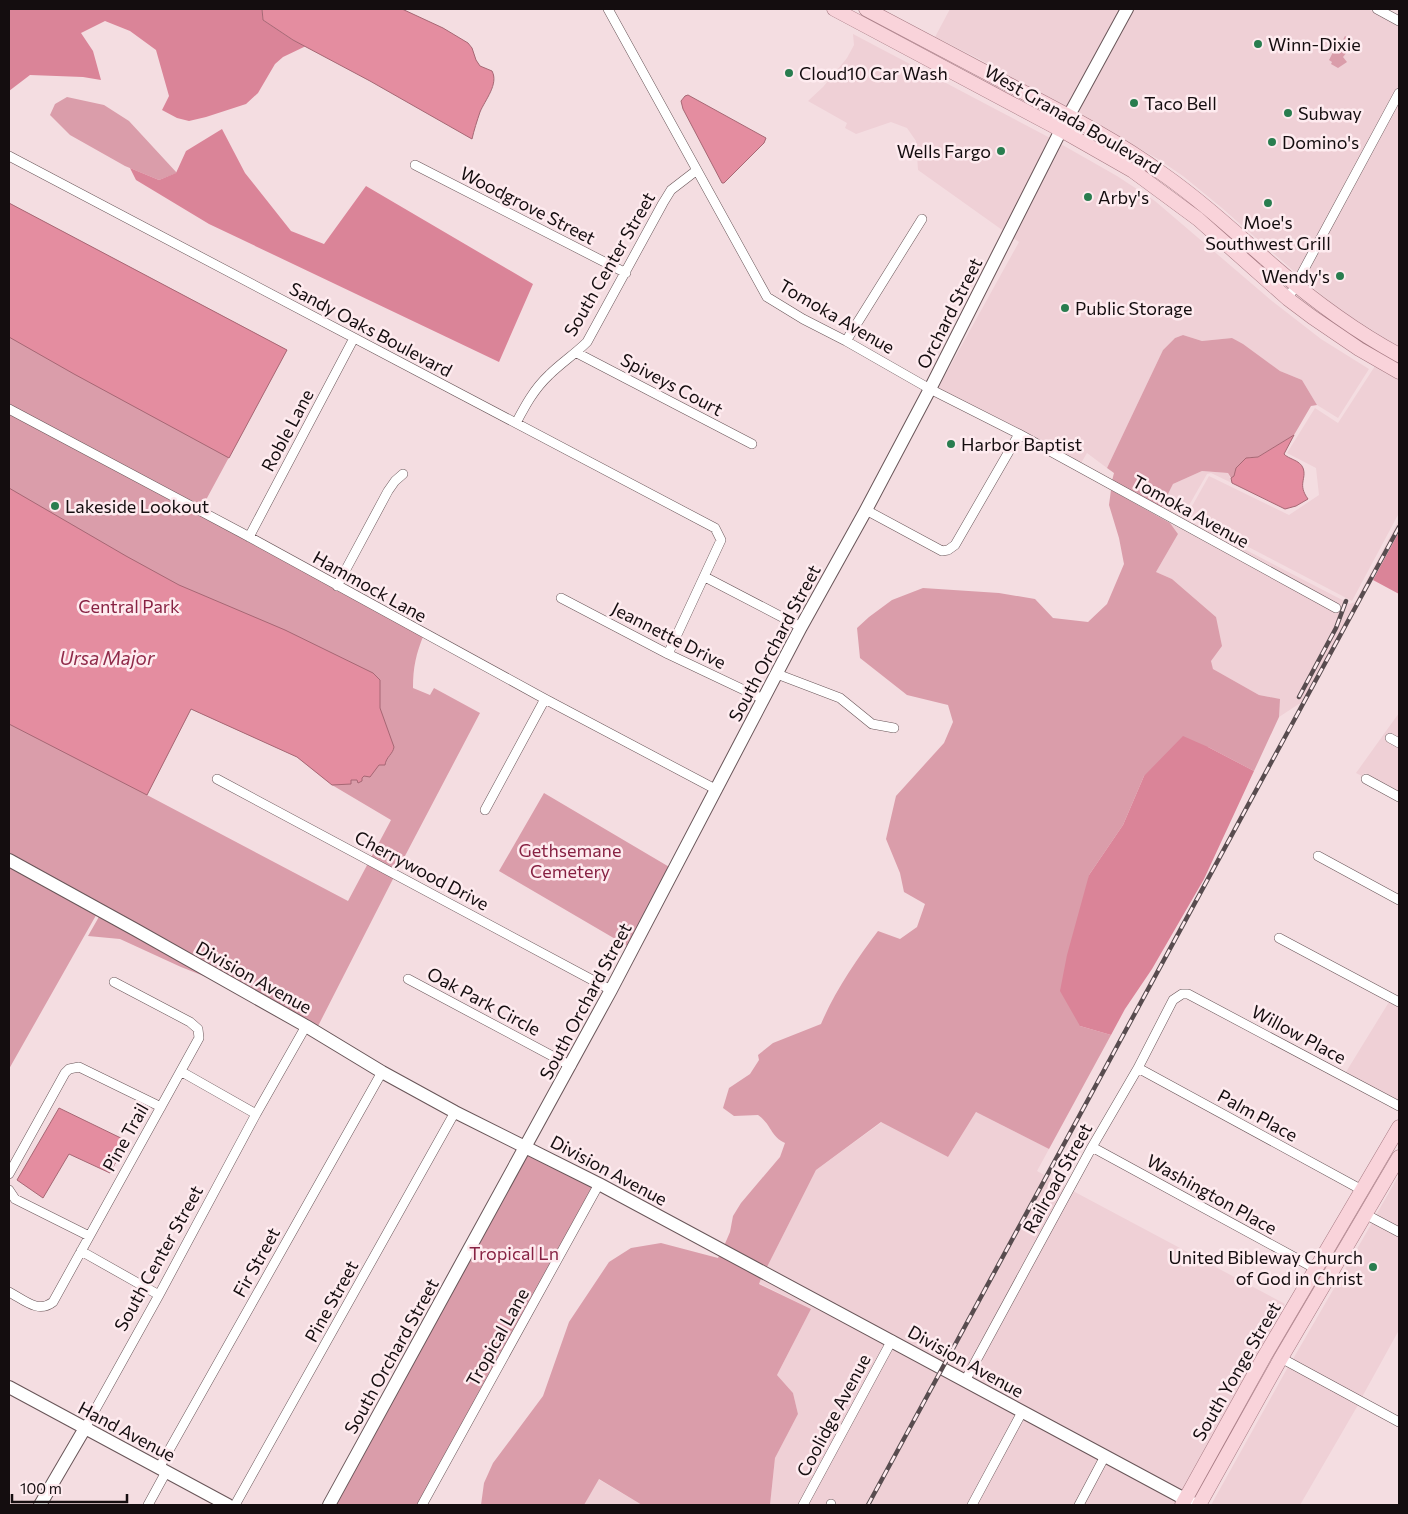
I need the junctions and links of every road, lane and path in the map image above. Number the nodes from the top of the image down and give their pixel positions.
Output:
1 (608, 9) edge
2 (834, 9) edge
3 (866, 9) edge
4 (1127, 9) edge
5 (1377, 9) edge
6 (855, 14) edge
7 (1399, 21) edge
8 (1399, 93) edge
9 (1069, 116) junction
10 (1061, 130) junction
11 (9, 156) edge
12 (415, 165) dead end
13 (698, 170) junction
14 (1180, 205) junction
15 (1214, 212) junction
16 (922, 219) dead end
17 (626, 273) junction
18 (1296, 285) junction
19 (1288, 299) junction
20 (354, 338) junction
21 (846, 341) junction
22 (577, 352) junction
23 (1399, 355) edge
24 (1399, 372) edge
25 (930, 389) junction
26 (9, 409) edge
27 (516, 423) junction
28 (1019, 434) junction
29 (752, 444) dead end
30 (403, 474) dead end
31 (866, 510) junction
32 (249, 537) junction
33 (705, 577) junction
34 (337, 586) junction
35 (561, 598) dead end
36 (1336, 608) dead end
37 (801, 627) junction
38 (668, 654) junction
39 (776, 674) junction
40 (545, 699) junction
41 (763, 699) junction
42 (894, 728) dead end
43 (1390, 738) dead end
44 (1399, 743) edge
45 (217, 779) dead end
46 (1366, 779) dead end
47 (717, 790) junction
48 (1399, 797) edge
49 (485, 810) dead end
50 (1318, 856) dead end
51 (9, 860) edge
52 (1399, 900) edge
53 (1279, 938) dead end
54 (408, 979) dead end
55 (114, 982) dead end
56 (611, 990) junction
57 (1182, 994) joint
58 (1399, 1002) edge
59 (306, 1026) junction
60 (571, 1066) junction
61 (1138, 1068) junction
62 (182, 1072) junction
63 (382, 1072) junction
64 (1399, 1106) edge
65 (161, 1107) junction
66 (455, 1112) junction
67 (256, 1114) junction
68 (1399, 1126) edge
69 (526, 1147) junction
70 (1092, 1147) junction
71 (1399, 1157) edge
72 (9, 1174) edge
73 (599, 1184) junction
74 (9, 1190) edge
75 (1362, 1190) junction
76 (1365, 1214) junction
77 (1399, 1232) edge
78 (89, 1236) junction
79 (81, 1251) junction
80 (1316, 1269) junction
81 (9, 1292) edge
82 (159, 1295) junction
83 (1318, 1295) junction
84 (892, 1340) junction
85 (1281, 1358) junction
86 (965, 1381) junction
87 (9, 1387) edge
88 (1022, 1412) junction
89 (1399, 1422) edge
90 (84, 1428) junction
91 (1105, 1456) junction
92 (163, 1470) junction
93 (1190, 1504) edge
94 (40, 1505) edge
95 (148, 1505) edge
96 (228, 1505) edge
97 (235, 1505) edge
98 (329, 1505) edge
99 (422, 1505) edge
100 (803, 1505) edge
101 (972, 1505) edge
102 (1079, 1505) edge

1 - 13 street, Tomoka Avenue
2 - 6 main road, West Granada Boulevard
3 - 9 main road, West Granada Boulevard
4 - 9 street, Orchard Street
5 - 7 street
6 - 10 main road, West Granada Boulevard
8 - 18 street
9 - 10 street, Orchard Street
9 - 15 main road, West Granada Boulevard
10 - 14 main road, West Granada Boulevard
10 - 25 street, Orchard Street
11 - 20 street, Sandy Oaks Boulevard
12 - 17 street, Woodgrove Street
13 - 17 street, South Center Street
13 - 21 street, Tomoka Avenue
14 - 15 main road
14 - 19 main road, West Granada Boulevard
15 - 18 main road, West Granada Boulevard
16 - 21 street
17 - 22 street, South Center Street
18 - 19 street
18 - 23 main road, West Granada Boulevard
19 - 24 main road, West Granada Boulevard
20 - 27 street, Sandy Oaks Boulevard
20 - 32 street, Roble Lane
21 - 25 street, Tomoka Avenue
22 - 27 street, South Center Street
22 - 29 street, Spiveys Court
25 - 28 street, Tomoka Avenue
25 - 31 street, Orchard Street
26 - 32 street, Hammock Lane
27 - 33 street, Sandy Oaks Boulevard
28 - 31 street
28 - 36 street, Tomoka Avenue
30 - 34 street
31 - 37 street, South Orchard Street
32 - 34 street, Hammock Lane
33 - 37 street
33 - 38 street
34 - 40 street, Hammock Lane
35 - 38 street, Jeannette Drive
37 - 39 street, South Orchard Street
38 - 41 street, Jeannette Drive
39 - 41 street, South Orchard Street
39 - 42 street
40 - 47 street, Hammock Lane
40 - 49 street
41 - 47 street, South Orchard Street
43 - 44 street
45 - 56 street, Cherrywood Drive
46 - 48 street
47 - 56 street, South Orchard Street
50 - 52 street
51 - 59 street, Division Avenue
53 - 58 street
54 - 60 street, Oak Park Circle
55 - 62 street, Pine Trail
56 - 60 street, South Orchard Street
57 - 61 street, Railroad Street
57 - 64 street, Willow Place
59 - 63 street, Division Avenue
59 - 67 street, South Center Street
60 - 69 street, South Orchard Street
61 - 70 street, Railroad Street
61 - 75 street, Palm Place
62 - 65 street, Pine Trail
62 - 67 street
63 - 66 street, Division Avenue
63 - 92 street, Fir Street
65 - 72 street
65 - 78 street, Pine Trail
66 - 69 street, Division Avenue
66 - 97 street, Pine Street
67 - 82 street, South Center Street
68 - 75 main road, South Yonge Street
69 - 73 street, Division Avenue
69 - 98 street, South Orchard Street
70 - 80 street, Washington Place
70 - 86 street, Railroad Street
71 - 76 main road, South Yonge Street
73 - 84 street, Division Avenue
73 - 99 street, Tropical Lane
74 - 78 street
75 - 80 main road, South Yonge Street
76 - 77 street
76 - 83 main road, South Yonge Street
78 - 79 street, Pine Trail
79 - 81 street, Pine Trail
79 - 82 street
80 - 83 main road
80 - 93 main road, South Yonge Street
82 - 90 street, South Center Street
83 - 85 main road, South Yonge Street
84 - 86 street, Division Avenue
84 - 100 street, Coolidge Avenue
85 - 89 street
85 - 93 main road, South Yonge Street
86 - 88 street, Division Avenue
87 - 90 street, Hand Avenue
88 - 91 street, Division Avenue
88 - 101 street
90 - 92 street, Hand Avenue
90 - 94 street, South Center Street
91 - 93 street, Division Avenue
91 - 102 street
92 - 95 street, Fir Street
92 - 96 street, Hand Avenue

